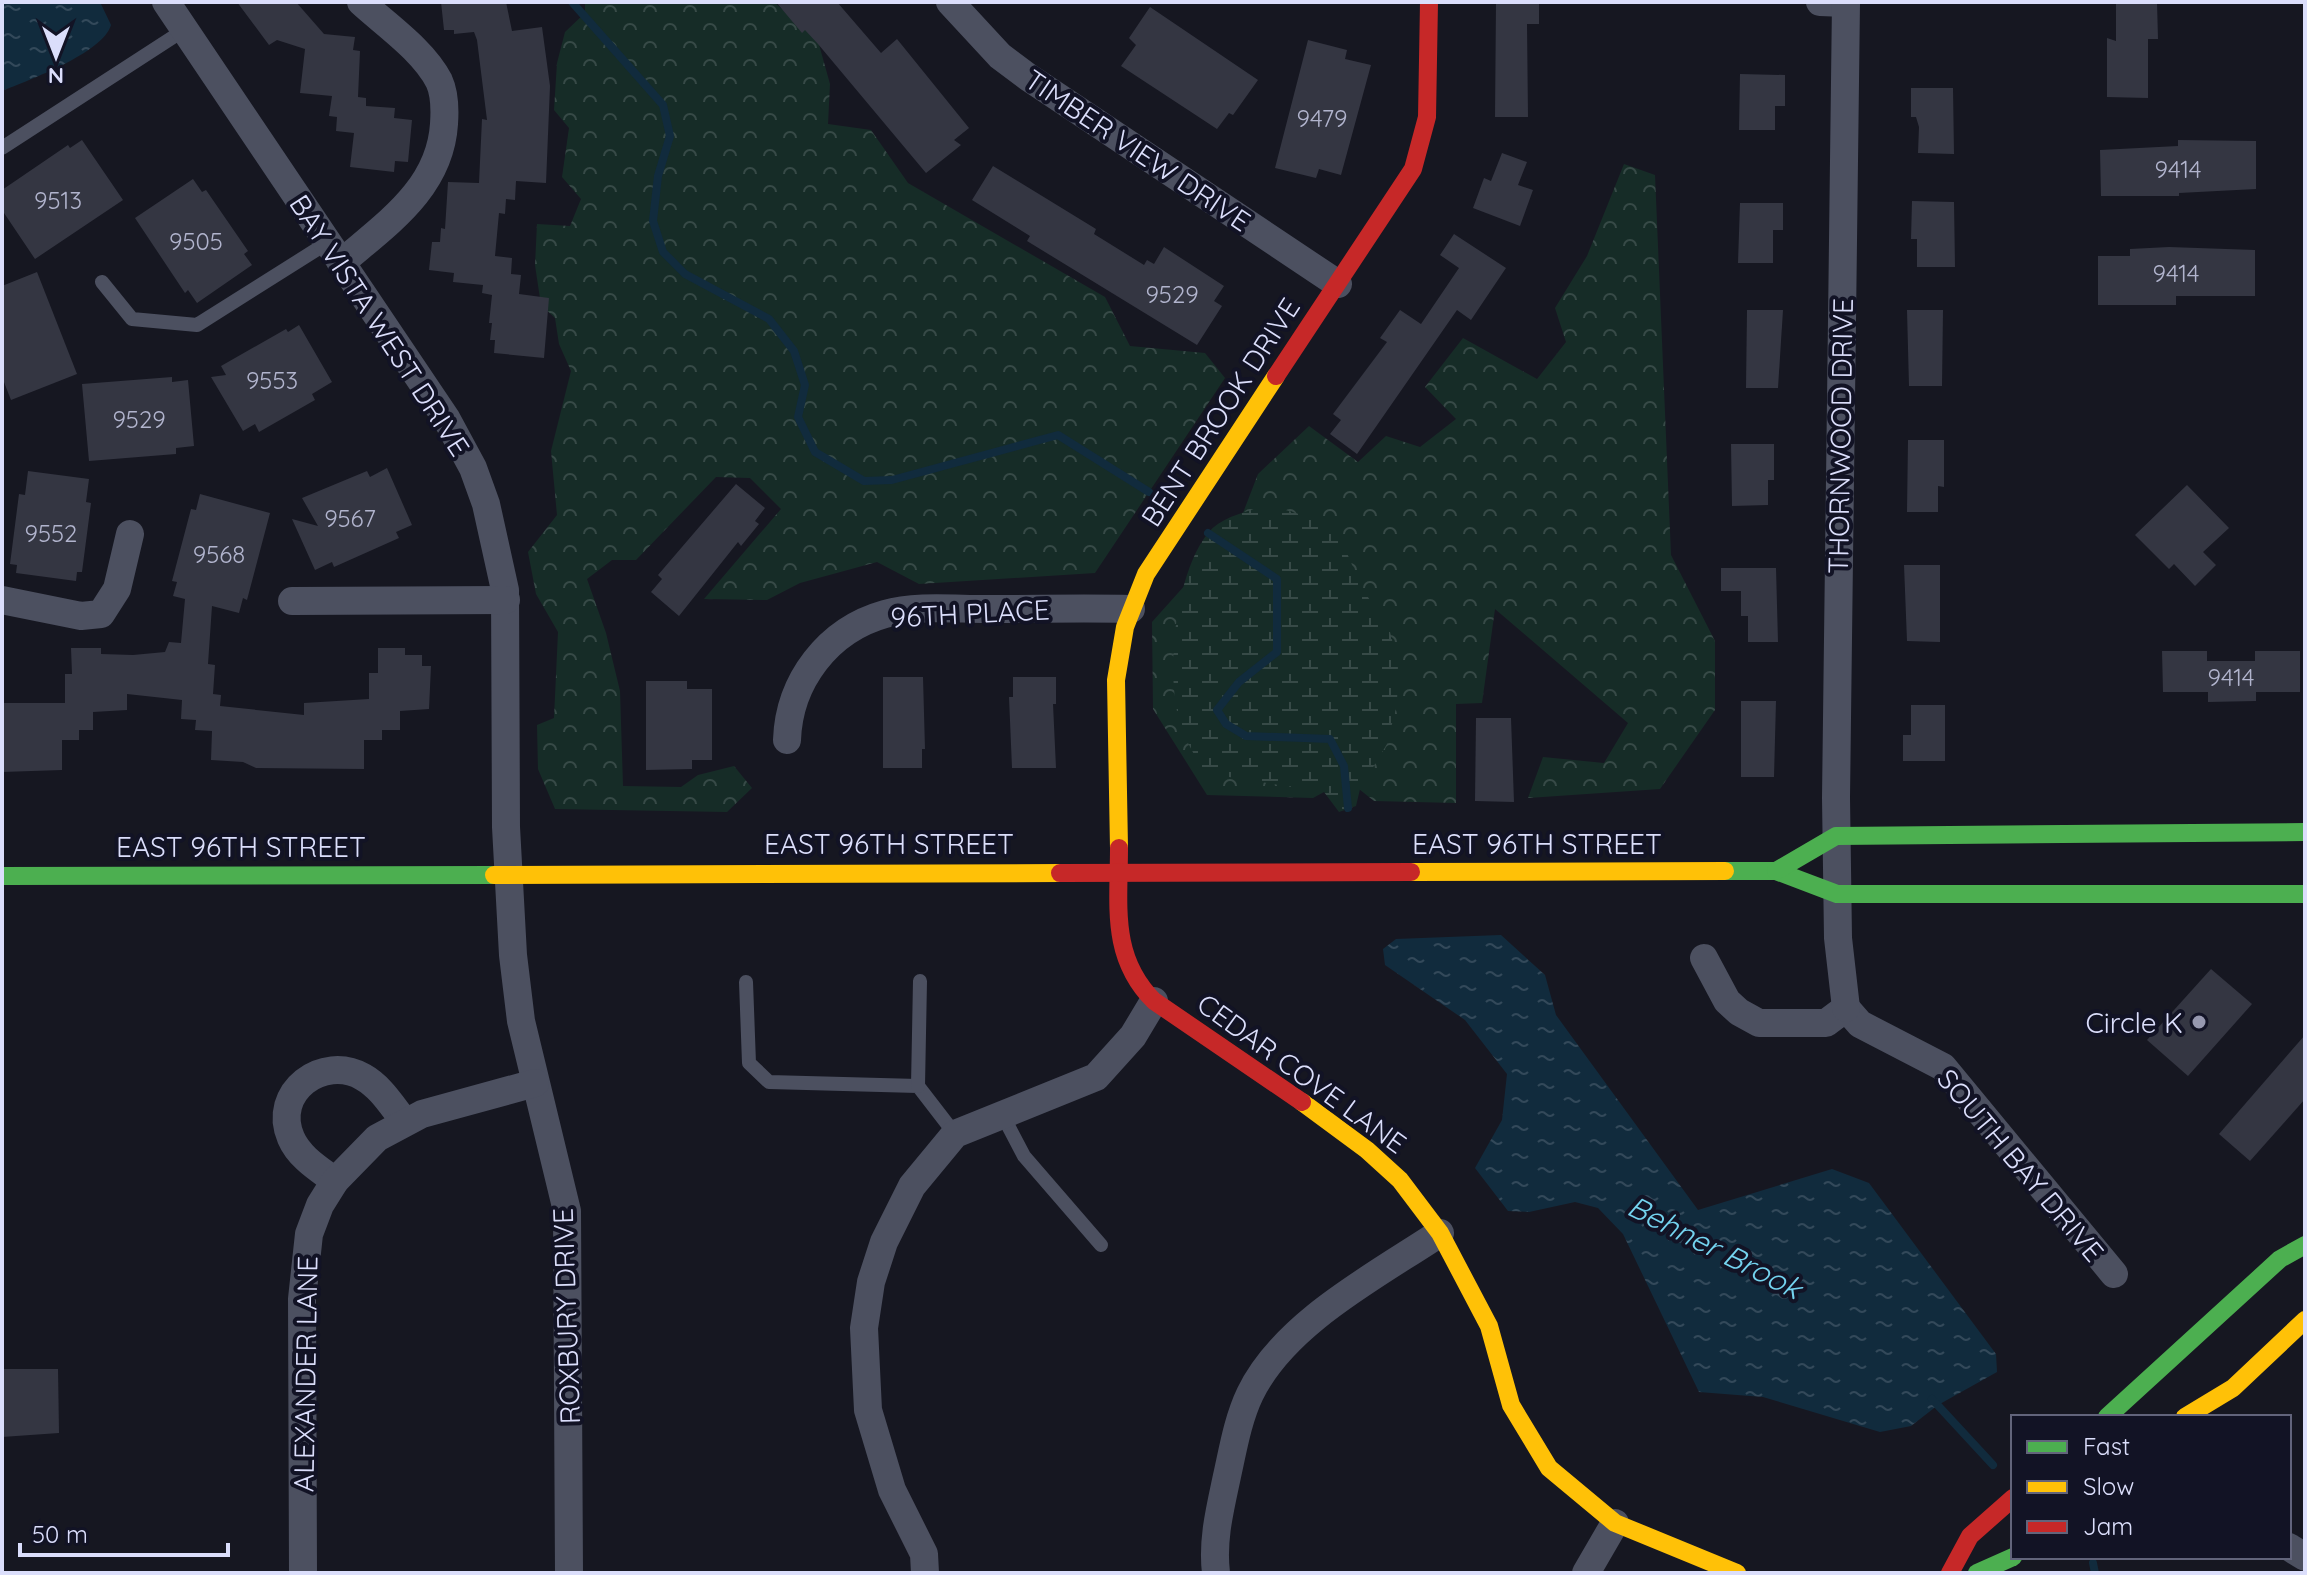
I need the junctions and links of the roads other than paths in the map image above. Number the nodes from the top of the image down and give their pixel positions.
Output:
1 (166, 2) edge
2 (361, 2) edge
3 (950, 2) edge
4 (1429, 2) edge
5 (1820, 2) edge
6 (1846, 2) edge
7 (184, 30) junction
8 (2, 148) edge
9 (334, 253) junction
10 (102, 282) dead end
11 (1338, 284) junction
12 (130, 534) dead end
13 (2, 600) edge
14 (506, 600) junction
15 (292, 601) dead end
16 (1131, 609) junction
17 (787, 740) dead end
18 (2305, 832) edge
19 (1836, 836) junction
20 (1120, 870) junction
21 (1776, 871) junction
22 (508, 873) junction
23 (2, 876) edge
24 (1837, 882) junction
25 (2305, 894) edge
26 (2137, 895) junction
27 (2185, 915) dead end
28 (1704, 958) dead end
29 (920, 981) dead end
30 (746, 982) dead end
31 (1154, 1001) junction
32 (1846, 1008) junction
33 (535, 1083) junction
34 (918, 1086) junction
35 (1002, 1114) junction
36 (405, 1122) junction
37 (955, 1134) junction
38 (335, 1181) junction
39 (1440, 1233) junction
40 (1101, 1245) dead end
41 (2305, 1245) edge
42 (2114, 1274) dead end
43 (2305, 1320) edge
44 (2124, 1412) edge
45 (2188, 1415) edge
46 (2011, 1500) edge
47 (1615, 1523) junction
48 (2011, 1558) edge
49 (303, 1573) edge
50 (569, 1573) edge
51 (925, 1573) edge
52 (1216, 1573) edge
53 (1586, 1573) edge
54 (1737, 1573) edge
55 (1950, 1573) edge
56 (1977, 1573) edge

1 - 7 street, BAY VISTA WEST DRIVE
2 - 9 street
3 - 11 street, TIMBER VIEW DRIVE
4 - 11 main road, BENT BROOK DRIVE
5 - 6 street
6 - 19 street, THORNWOOD DRIVE
7 - 8 lane
7 - 9 street, BAY VISTA WEST DRIVE
9 - 10 lane
9 - 14 street, BAY VISTA WEST DRIVE
11 - 16 main road, BENT BROOK DRIVE
12 - 13 street
14 - 15 street
14 - 22 street, BAY VISTA WEST DRIVE
16 - 17 street, 96TH PLACE
16 - 20 main road, BENT BROOK DRIVE
18 - 19 main road
19 - 21 main road
19 - 24 street, THORNWOOD DRIVE
20 - 21 main road, EAST 96TH STREET
20 - 22 main road, EAST 96TH STREET
20 - 31 main road, CEDAR COVE LANE
21 - 24 main road, EAST 96TH STREET
22 - 23 main road, EAST 96TH STREET
22 - 33 street, ROXBURY DRIVE
24 - 26 main road, EAST 96TH STREET
24 - 32 street
25 - 26 main road, EAST 96TH STREET
26 - 27 main road
28 - 32 street
29 - 34 lane
30 - 34 lane
31 - 35 street
31 - 39 main road, CEDAR COVE LANE
32 - 42 street, SOUTH BAY DRIVE
33 - 36 street, ALEXANDER LANE
33 - 50 street, ROXBURY DRIVE
34 - 37 lane
35 - 37 street
35 - 40 lane
36 - 38 street, ALEXANDER LANE
36 - 38 street
37 - 51 street
38 - 49 street, ALEXANDER LANE
39 - 47 main road, CEDAR COVE LANE
39 - 52 street
41 - 44 main road
43 - 45 main road
46 - 55 main road
47 - 53 street
47 - 54 main road, CEDAR COVE LANE
48 - 56 main road

